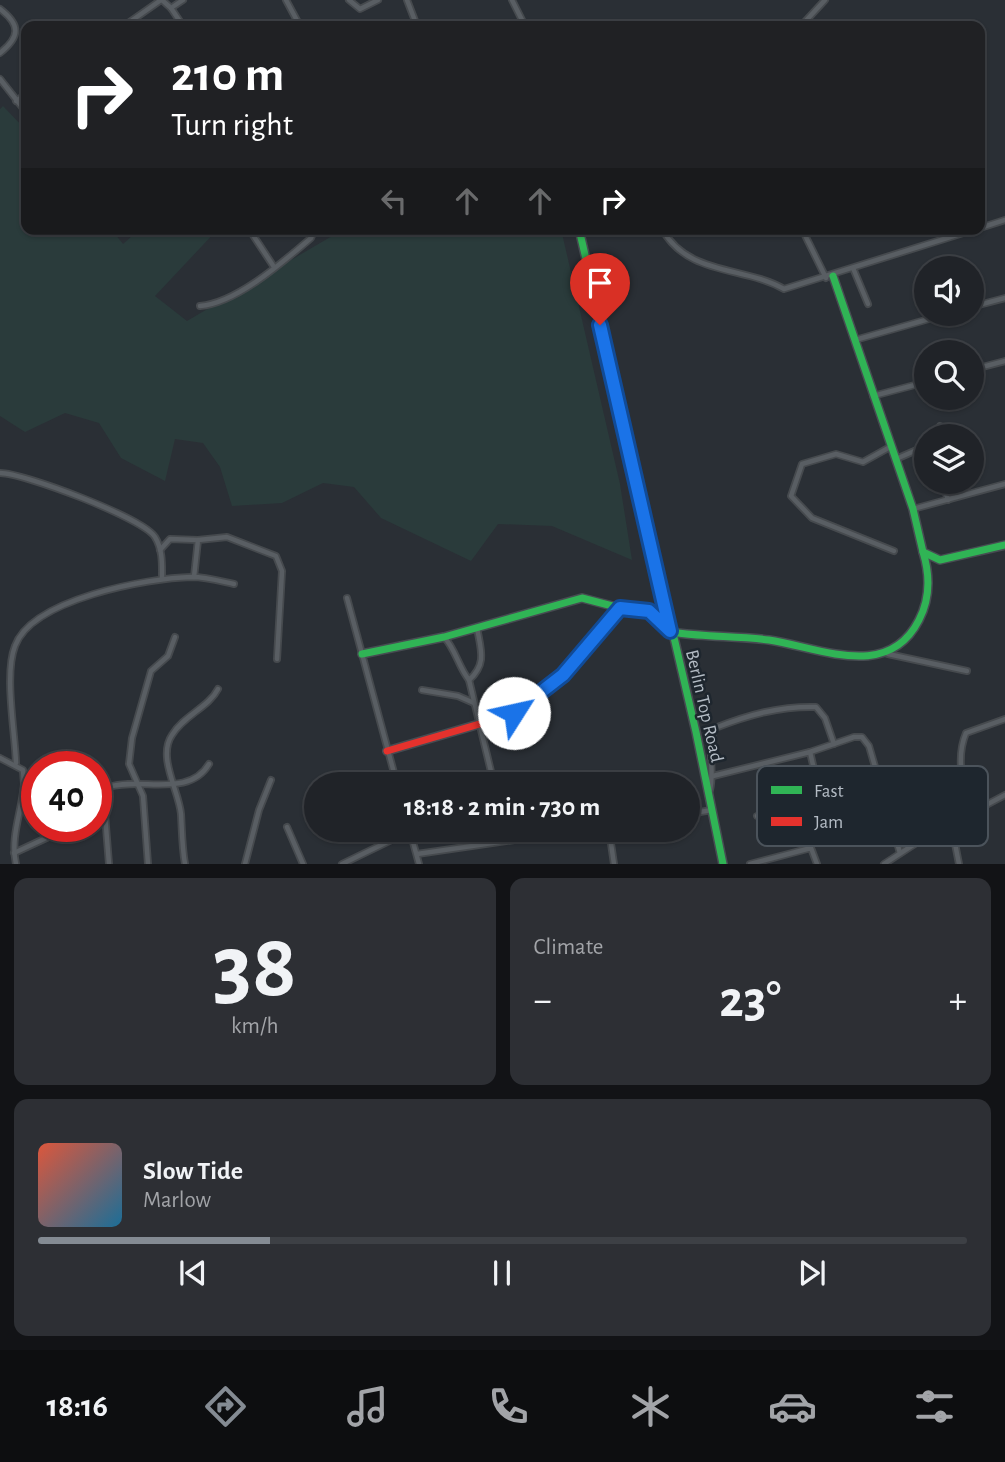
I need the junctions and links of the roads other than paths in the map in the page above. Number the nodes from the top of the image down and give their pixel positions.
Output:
1 (162, 0) edge
2 (183, 0) edge
3 (286, 0) edge
4 (349, 0) edge
5 (378, 0) edge
6 (407, 0) edge
7 (512, 0) edge
8 (825, 0) edge
9 (171, 8) junction
10 (0, 9) edge
11 (131, 21) edge
12 (180, 21) edge
13 (297, 21) edge
14 (414, 21) edge
15 (522, 21) edge
16 (806, 21) edge
17 (0, 53) edge
18 (0, 79) edge
19 (21, 98) edge
20 (16, 101) junction
21 (21, 106) edge
22 (1005, 220) edge
23 (985, 227) edge
24 (253, 235) edge
25 (312, 235) edge
26 (580, 235) edge
27 (667, 235) edge
28 (806, 235) edge
29 (959, 235) edge
30 (274, 267) junction
31 (853, 268) junction
32 (830, 277) junction
33 (1005, 298) edge
34 (868, 304) dead end
35 (984, 304) edge
36 (200, 306) dead end
37 (914, 323) edge
38 (855, 340) junction
39 (1005, 361) edge
40 (984, 367) edge
41 (914, 385) edge
42 (873, 396) junction
43 (890, 447) junction
44 (914, 451) edge
45 (896, 459) junction
46 (0, 473) edge
47 (1005, 484) edge
48 (946, 494) edge
49 (948, 500) junction
50 (913, 509) junction
51 (198, 540) junction
52 (1005, 545) edge
53 (160, 550) junction
54 (894, 551) dead end
55 (923, 552) junction
56 (194, 577) junction
57 (162, 579) junction
58 (234, 584) dead end
59 (347, 598) dead end
60 (620, 608) junction
61 (477, 628) junction
62 (670, 631) junction
63 (175, 637) dead end
64 (444, 637) junction
65 (362, 654) junction
66 (888, 654) junction
67 (277, 659) dead end
68 (967, 671) dead end
69 (469, 680) junction
70 (218, 689) dead end
71 (422, 690) dead end
72 (474, 703) junction
73 (1005, 719) edge
74 (481, 723) junction
75 (834, 744) junction
76 (387, 751) junction
77 (810, 752) junction
78 (0, 758) edge
79 (16, 763) junction
80 (209, 764) dead end
81 (813, 766) edge
82 (875, 766) edge
83 (961, 766) edge
84 (21, 768) edge
85 (393, 772) edge
86 (491, 772) edge
87 (713, 776) junction
88 (271, 779) dead end
89 (138, 784) junction
90 (176, 785) junction
91 (112, 787) edge
92 (709, 794) junction
93 (1005, 795) edge
94 (21, 797) edge
95 (988, 804) edge
96 (713, 810) junction
97 (700, 812) edge
98 (287, 827) dead end
99 (38, 842) edge
100 (107, 842) edge
101 (385, 842) edge
102 (414, 842) edge
103 (499, 842) edge
104 (611, 842) edge
105 (898, 846) edge
106 (912, 846) edge
107 (14, 853) junction
108 (900, 853) junction
109 (417, 854) junction
110 (16, 863) edge
111 (109, 863) edge
112 (148, 863) edge
113 (185, 863) edge
114 (245, 863) edge
115 (303, 863) edge
116 (342, 863) edge
117 (419, 863) edge
118 (614, 863) edge
119 (723, 863) edge
120 (750, 863) edge
121 (817, 863) edge
122 (888, 863) edge

1 - 9 street
1 - 11 street
2 - 9 street
3 - 13 street
4 - 5 street
6 - 14 street
7 - 15 street
8 - 16 street
9 - 12 street
10 - 17 street
18 - 20 street
19 - 20 street
20 - 21 street
22 - 23 street
24 - 30 street
25 - 30 street
26 - 62 street, Berlin Top Road
27 - 32 street
28 - 32 street
29 - 31 street
30 - 36 street
31 - 32 street
31 - 34 street
32 - 38 street
33 - 35 street
37 - 38 street
38 - 42 street
39 - 40 street
41 - 42 street
42 - 43 street
43 - 45 street
43 - 54 street
44 - 45 street
45 - 50 street
46 - 53 street
47 - 49 street
48 - 49 street
49 - 50 street
50 - 55 street
51 - 53 street
51 - 56 street
51 - 67 street
52 - 55 street
53 - 57 street
55 - 66 street
56 - 57 street
56 - 58 street
57 - 79 street
59 - 65 street
60 - 61 street
60 - 62 street
60 - 74 street
61 - 64 street
61 - 69 street
62 - 66 street
62 - 92 street, Berlin Top Road
63 - 89 street
64 - 65 street
64 - 69 street
65 - 76 street
66 - 68 street
69 - 72 street
70 - 90 street
71 - 72 street
72 - 74 street
73 - 83 street
74 - 76 street
74 - 86 street
75 - 77 street
75 - 82 street
75 - 87 street
76 - 85 street
77 - 81 street
77 - 87 street
78 - 79 street
79 - 84 street
80 - 90 street
87 - 92 street
88 - 114 street
89 - 90 street
89 - 91 street
89 - 112 street
90 - 113 street
92 - 96 street, Berlin Top Road
93 - 95 street
94 - 107 street
96 - 97 street
96 - 119 street, Berlin Top Road
98 - 115 street
99 - 107 street
100 - 111 street
101 - 116 street
102 - 109 street
103 - 109 street
104 - 118 street
105 - 108 street
106 - 108 street
107 - 110 street
108 - 122 street
109 - 117 street
120 - 121 street

